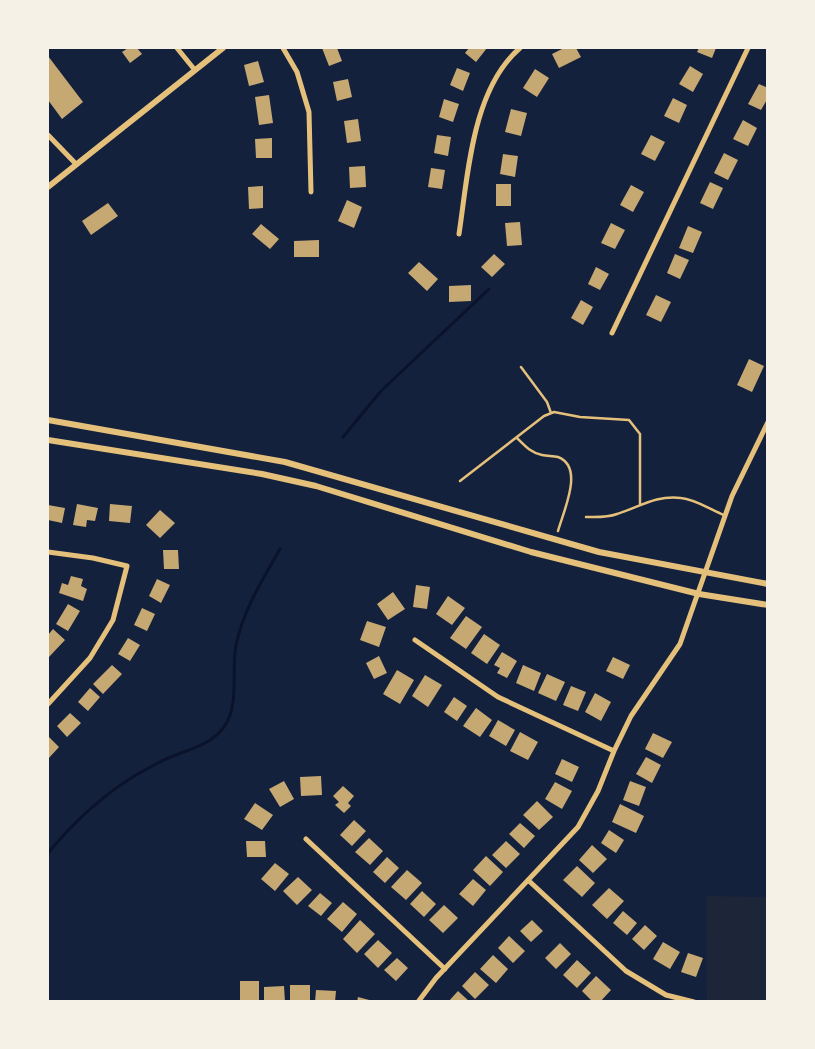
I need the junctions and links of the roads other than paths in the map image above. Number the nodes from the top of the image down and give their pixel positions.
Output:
1 (177, 48) edge
2 (223, 48) edge
3 (283, 48) edge
4 (520, 48) edge
5 (748, 48) edge
6 (194, 69) junction
7 (48, 135) edge
8 (76, 164) junction
9 (48, 187) edge
10 (311, 192) dead end
11 (459, 234) dead end
12 (612, 333) dead end
13 (521, 367) dead end
14 (552, 414) junction
15 (48, 420) edge
16 (768, 422) edge
17 (518, 438) junction
18 (48, 440) edge
19 (460, 481) dead end
20 (640, 504) junction
21 (726, 516) junction
22 (586, 517) dead end
23 (558, 531) dead end
24 (48, 552) edge
25 (707, 572) junction
26 (768, 584) edge
27 (699, 594) junction
28 (768, 605) edge
29 (415, 640) dead end
30 (48, 704) edge
31 (614, 751) junction
32 (306, 839) dead end
33 (528, 880) junction
34 (445, 969) junction
35 (418, 1002) edge
36 (694, 1002) edge

1 - 6 street
2 - 6 street
3 - 10 street
4 - 11 street
5 - 12 street
6 - 8 street
7 - 8 street
8 - 9 street
13 - 14 lane
14 - 17 lane
14 - 20 lane
15 - 25 street
16 - 21 street
17 - 19 lane
17 - 23 lane
18 - 27 street
20 - 21 lane
20 - 22 lane
21 - 25 street
24 - 30 street
25 - 26 street
25 - 27 street
27 - 28 street
27 - 31 street
29 - 31 street
31 - 33 street
32 - 34 street
33 - 34 street
33 - 36 street
34 - 35 street

